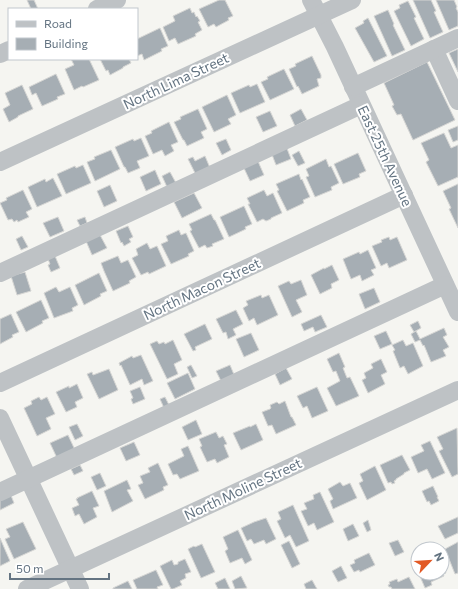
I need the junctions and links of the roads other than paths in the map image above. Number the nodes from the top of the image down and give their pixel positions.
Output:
1 (117, 0) edge
2 (352, 0) edge
3 (99, 8) edge
4 (315, 8) edge
5 (458, 38) edge
6 (434, 49) junction
7 (353, 87) junction
8 (458, 101) edge
9 (361, 105) junction
10 (0, 162) edge
11 (404, 195) junction
12 (0, 273) edge
13 (445, 285) junction
14 (458, 312) edge
15 (0, 383) edge
16 (458, 390) edge
17 (0, 418) edge
18 (28, 478) junction
19 (0, 492) edge
20 (70, 569) junction
21 (28, 589) edge
22 (80, 589) edge

1 - 3 street
2 - 4 street, North Lima Street
4 - 7 street, East 25th Avenue
4 - 10 street, North Lima Street
5 - 6 street
6 - 7 street
6 - 8 street
7 - 9 street, East 25th Avenue
9 - 11 street, East 25th Avenue
9 - 12 street
11 - 13 street, East 25th Avenue
11 - 15 street, North Macon Street
13 - 14 street, East 25th Avenue
13 - 18 street
16 - 20 street, North Moline Street
17 - 18 street
18 - 19 street
18 - 20 street
20 - 21 street, North Moline Street
20 - 22 street

